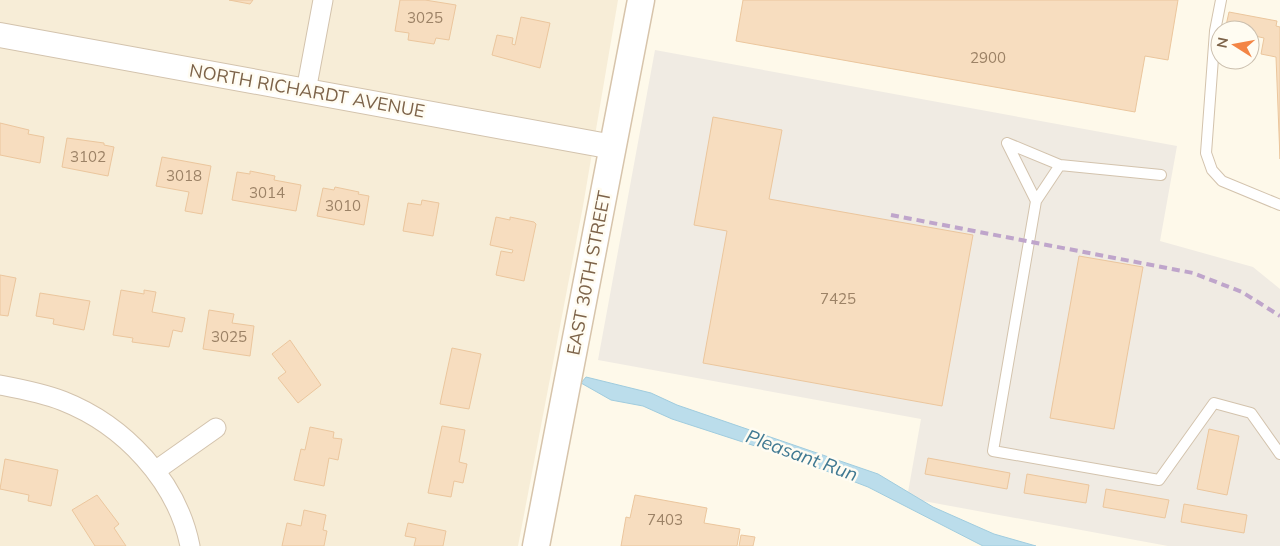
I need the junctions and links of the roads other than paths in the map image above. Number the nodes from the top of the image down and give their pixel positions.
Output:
1 (323, 0) edge
2 (641, 0) edge
3 (1221, 0) edge
4 (0, 34) edge
5 (306, 91) junction
6 (613, 147) junction
7 (1060, 165) junction
8 (1161, 175) dead end
9 (1036, 201) junction
10 (1280, 205) edge
11 (0, 385) edge
12 (216, 428) dead end
13 (1280, 454) edge
14 (155, 471) junction
15 (190, 546) edge
16 (536, 546) edge

1 - 5 street
2 - 6 main road, EAST 30TH STREET
3 - 10 lane
4 - 5 street, NORTH RICHARDT AVENUE
5 - 6 street, NORTH RICHARDT AVENUE
6 - 16 main road, EAST 30TH STREET
7 - 8 lane
7 - 9 lane
7 - 9 lane
9 - 13 lane
11 - 14 street
12 - 14 street
14 - 15 street

